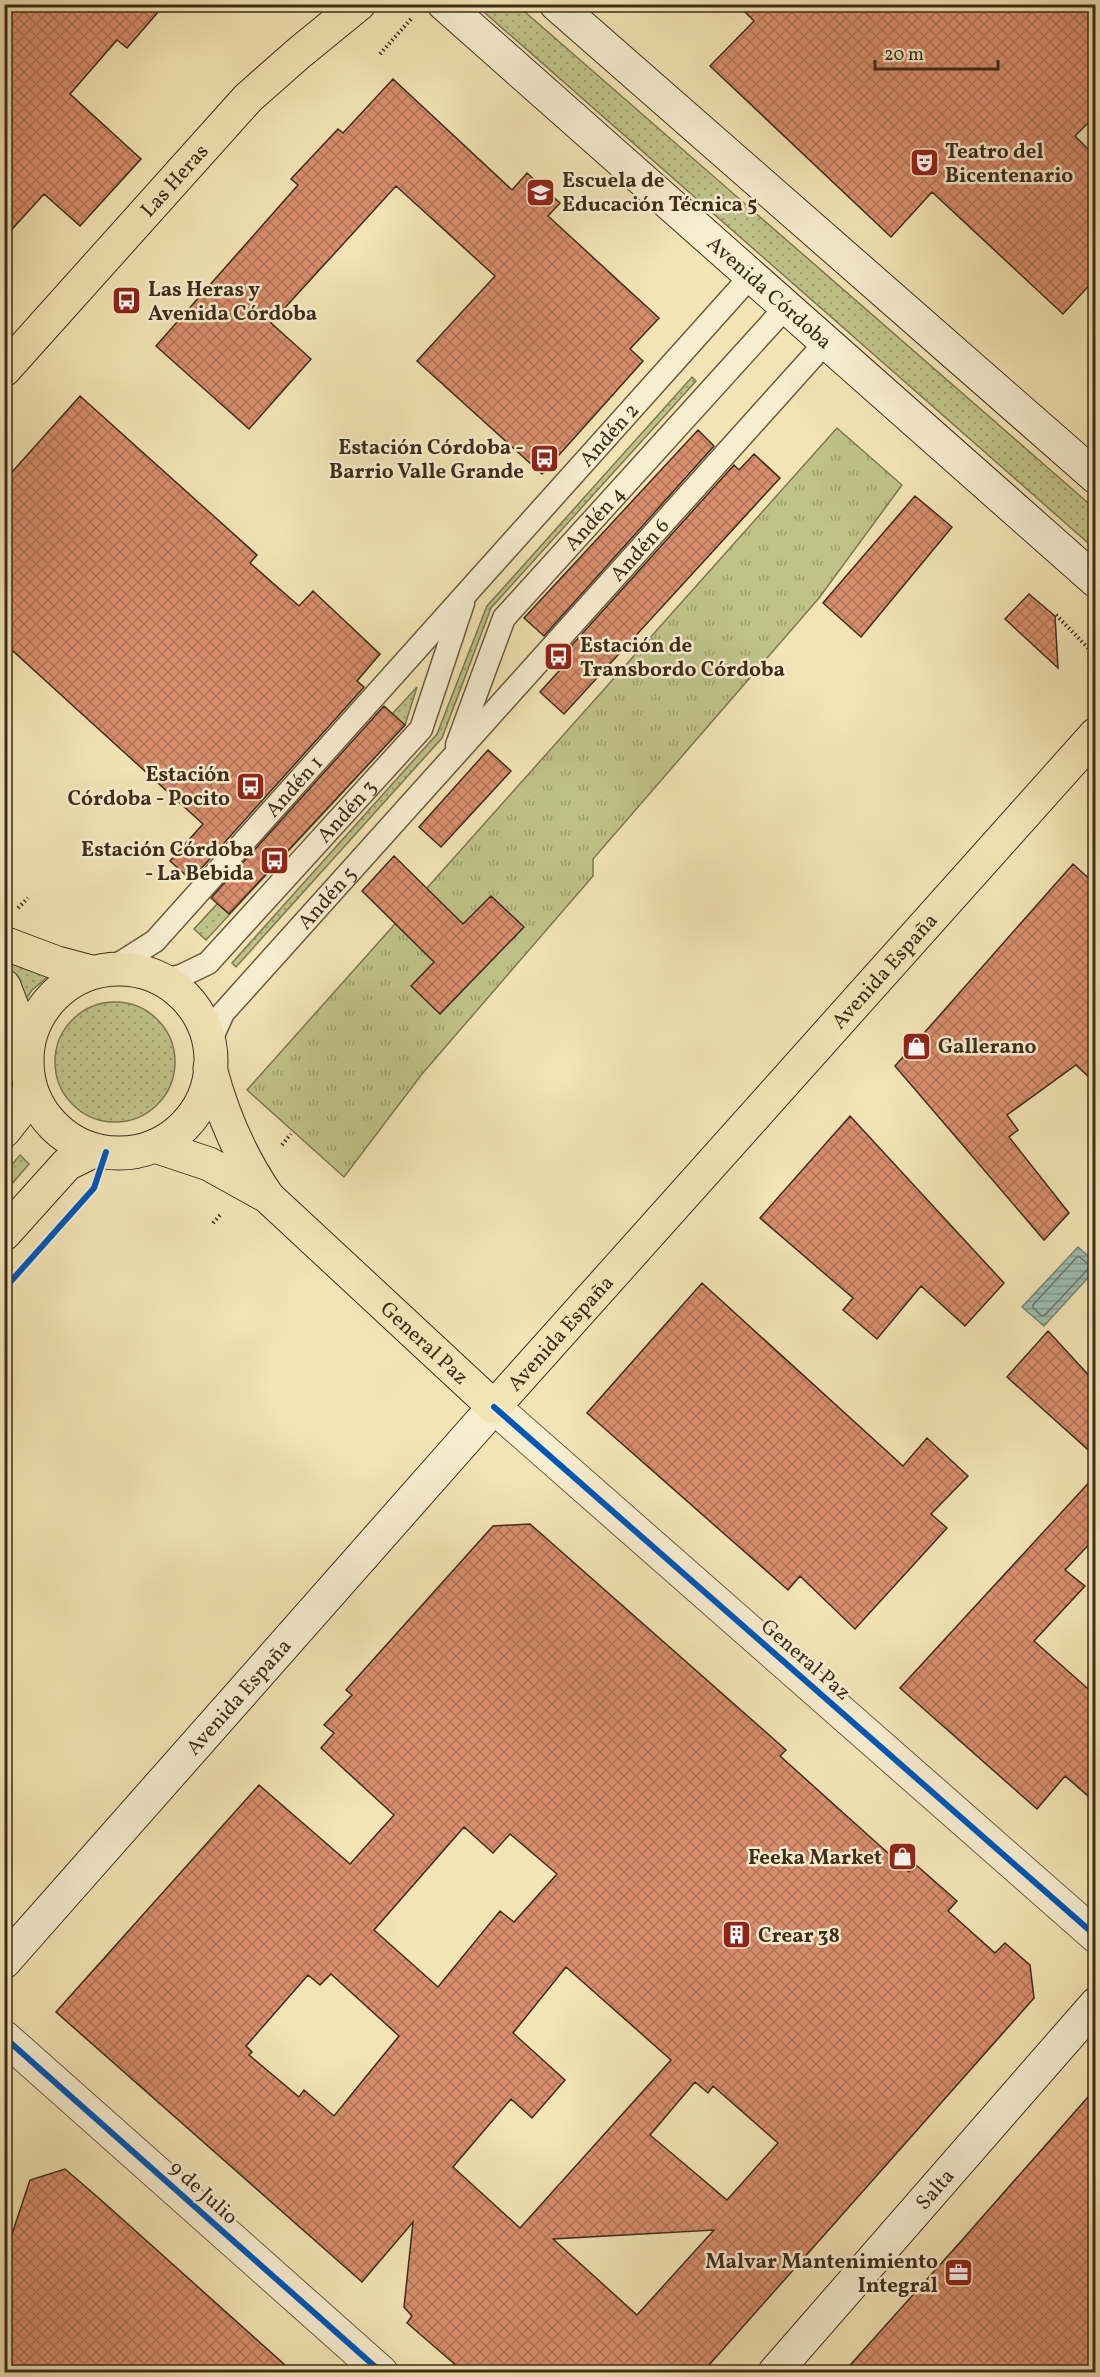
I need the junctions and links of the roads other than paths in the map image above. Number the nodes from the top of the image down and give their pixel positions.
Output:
1 (359, 4) edge
2 (555, 4) edge
3 (430, 9) edge
4 (750, 276) junction
5 (786, 307) junction
6 (826, 342) junction
7 (4, 370) edge
8 (1095, 477) edge
9 (1095, 581) edge
10 (466, 594) junction
11 (1095, 734) edge
12 (453, 758) junction
13 (4, 943) edge
14 (101, 971) junction
15 (163, 980) junction
16 (4, 986) edge
17 (210, 1056) junction
18 (28, 1072) junction
19 (4, 1131) edge
20 (155, 1146) junction
21 (95, 1150) junction
22 (268, 1197) junction
23 (4, 1234) edge
24 (495, 1407) junction
25 (1095, 1936) edge
26 (4, 1962) edge
27 (1095, 2004) edge
28 (4, 2037) edge
29 (381, 2373) edge
30 (775, 2373) edge

1 - 7 main road, Las Heras
2 - 8 main road
3 - 4 main road, Avenida Córdoba
4 - 5 main road, Avenida Córdoba
4 - 10 lane, Andén 2
5 - 6 main road, Avenida Córdoba
5 - 12 lane, Andén 4
6 - 9 main road, Avenida Córdoba
6 - 12 lane, Andén 6
10 - 14 lane, Andén 1
10 - 15 lane, Andén 3
11 - 24 main road, Avenida España
12 - 17 lane, Andén 5
13 - 14 main road
14 - 15 main road
14 - 18 main road
15 - 17 main road
16 - 18 main road
17 - 20 main road
17 - 22 main road, General Paz
18 - 19 main road
18 - 21 main road
20 - 21 main road
20 - 22 main road, General Paz
21 - 23 main road
22 - 24 main road, General Paz
24 - 25 main road, General Paz
24 - 26 main road, Avenida España
27 - 30 main road, Salta
28 - 29 main road, 9 de Julio

